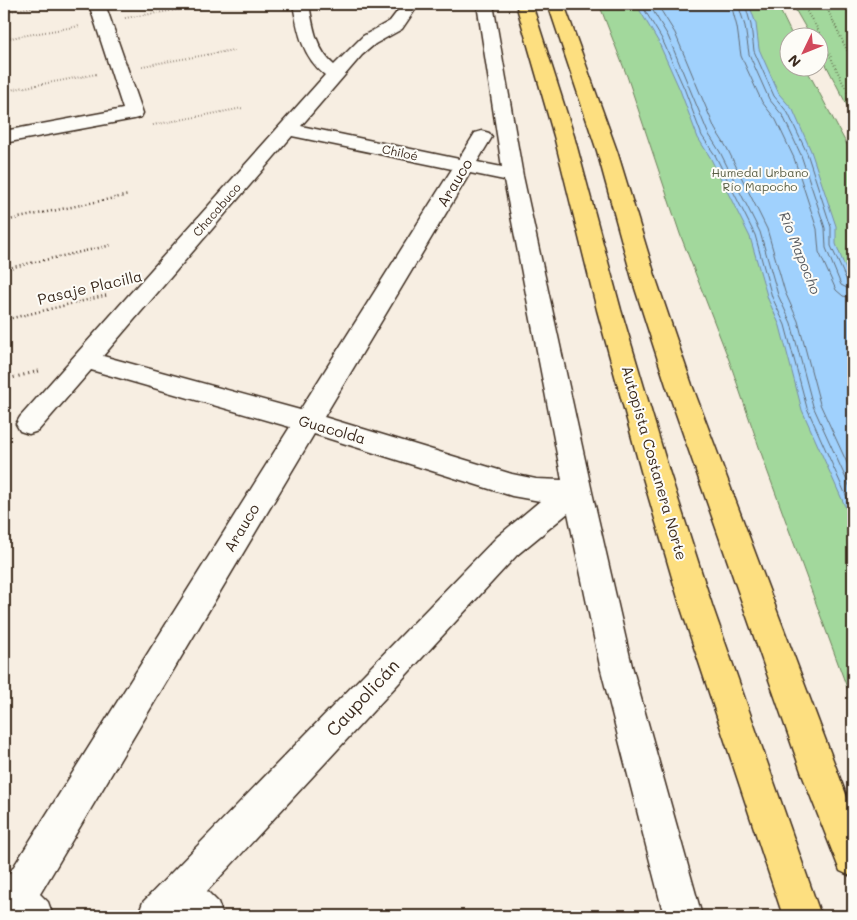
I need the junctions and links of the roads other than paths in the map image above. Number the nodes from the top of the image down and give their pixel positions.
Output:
1 (97, 4) edge
2 (302, 4) edge
3 (411, 4) edge
4 (484, 4) edge
5 (524, 4) edge
6 (556, 4) edge
7 (335, 74) junction
8 (287, 129) junction
9 (4, 137) edge
10 (482, 138) dead end
11 (466, 166) junction
12 (513, 176) junction
13 (86, 360) junction
14 (307, 422) junction
15 (29, 424) dead end
16 (578, 492) junction
17 (853, 858) edge
18 (18, 905) edge
19 (181, 908) edge
20 (683, 916) edge
21 (802, 916) edge

1 - 9 street
2 - 7 street
3 - 7 street, Chacabuco
4 - 12 street
5 - 21 highway, Autopista Costanera Norte
6 - 17 highway
7 - 8 street, Chacabuco
8 - 11 street, Chiloé
8 - 13 street, Chacabuco
10 - 11 street, Arauco
11 - 12 street, Chiloé
11 - 14 street, Arauco
12 - 16 street
13 - 14 street, Guacolda
13 - 15 street, Chacabuco
14 - 16 street, Guacolda
14 - 18 street, Arauco
16 - 19 street, Caupolicán
16 - 20 street

